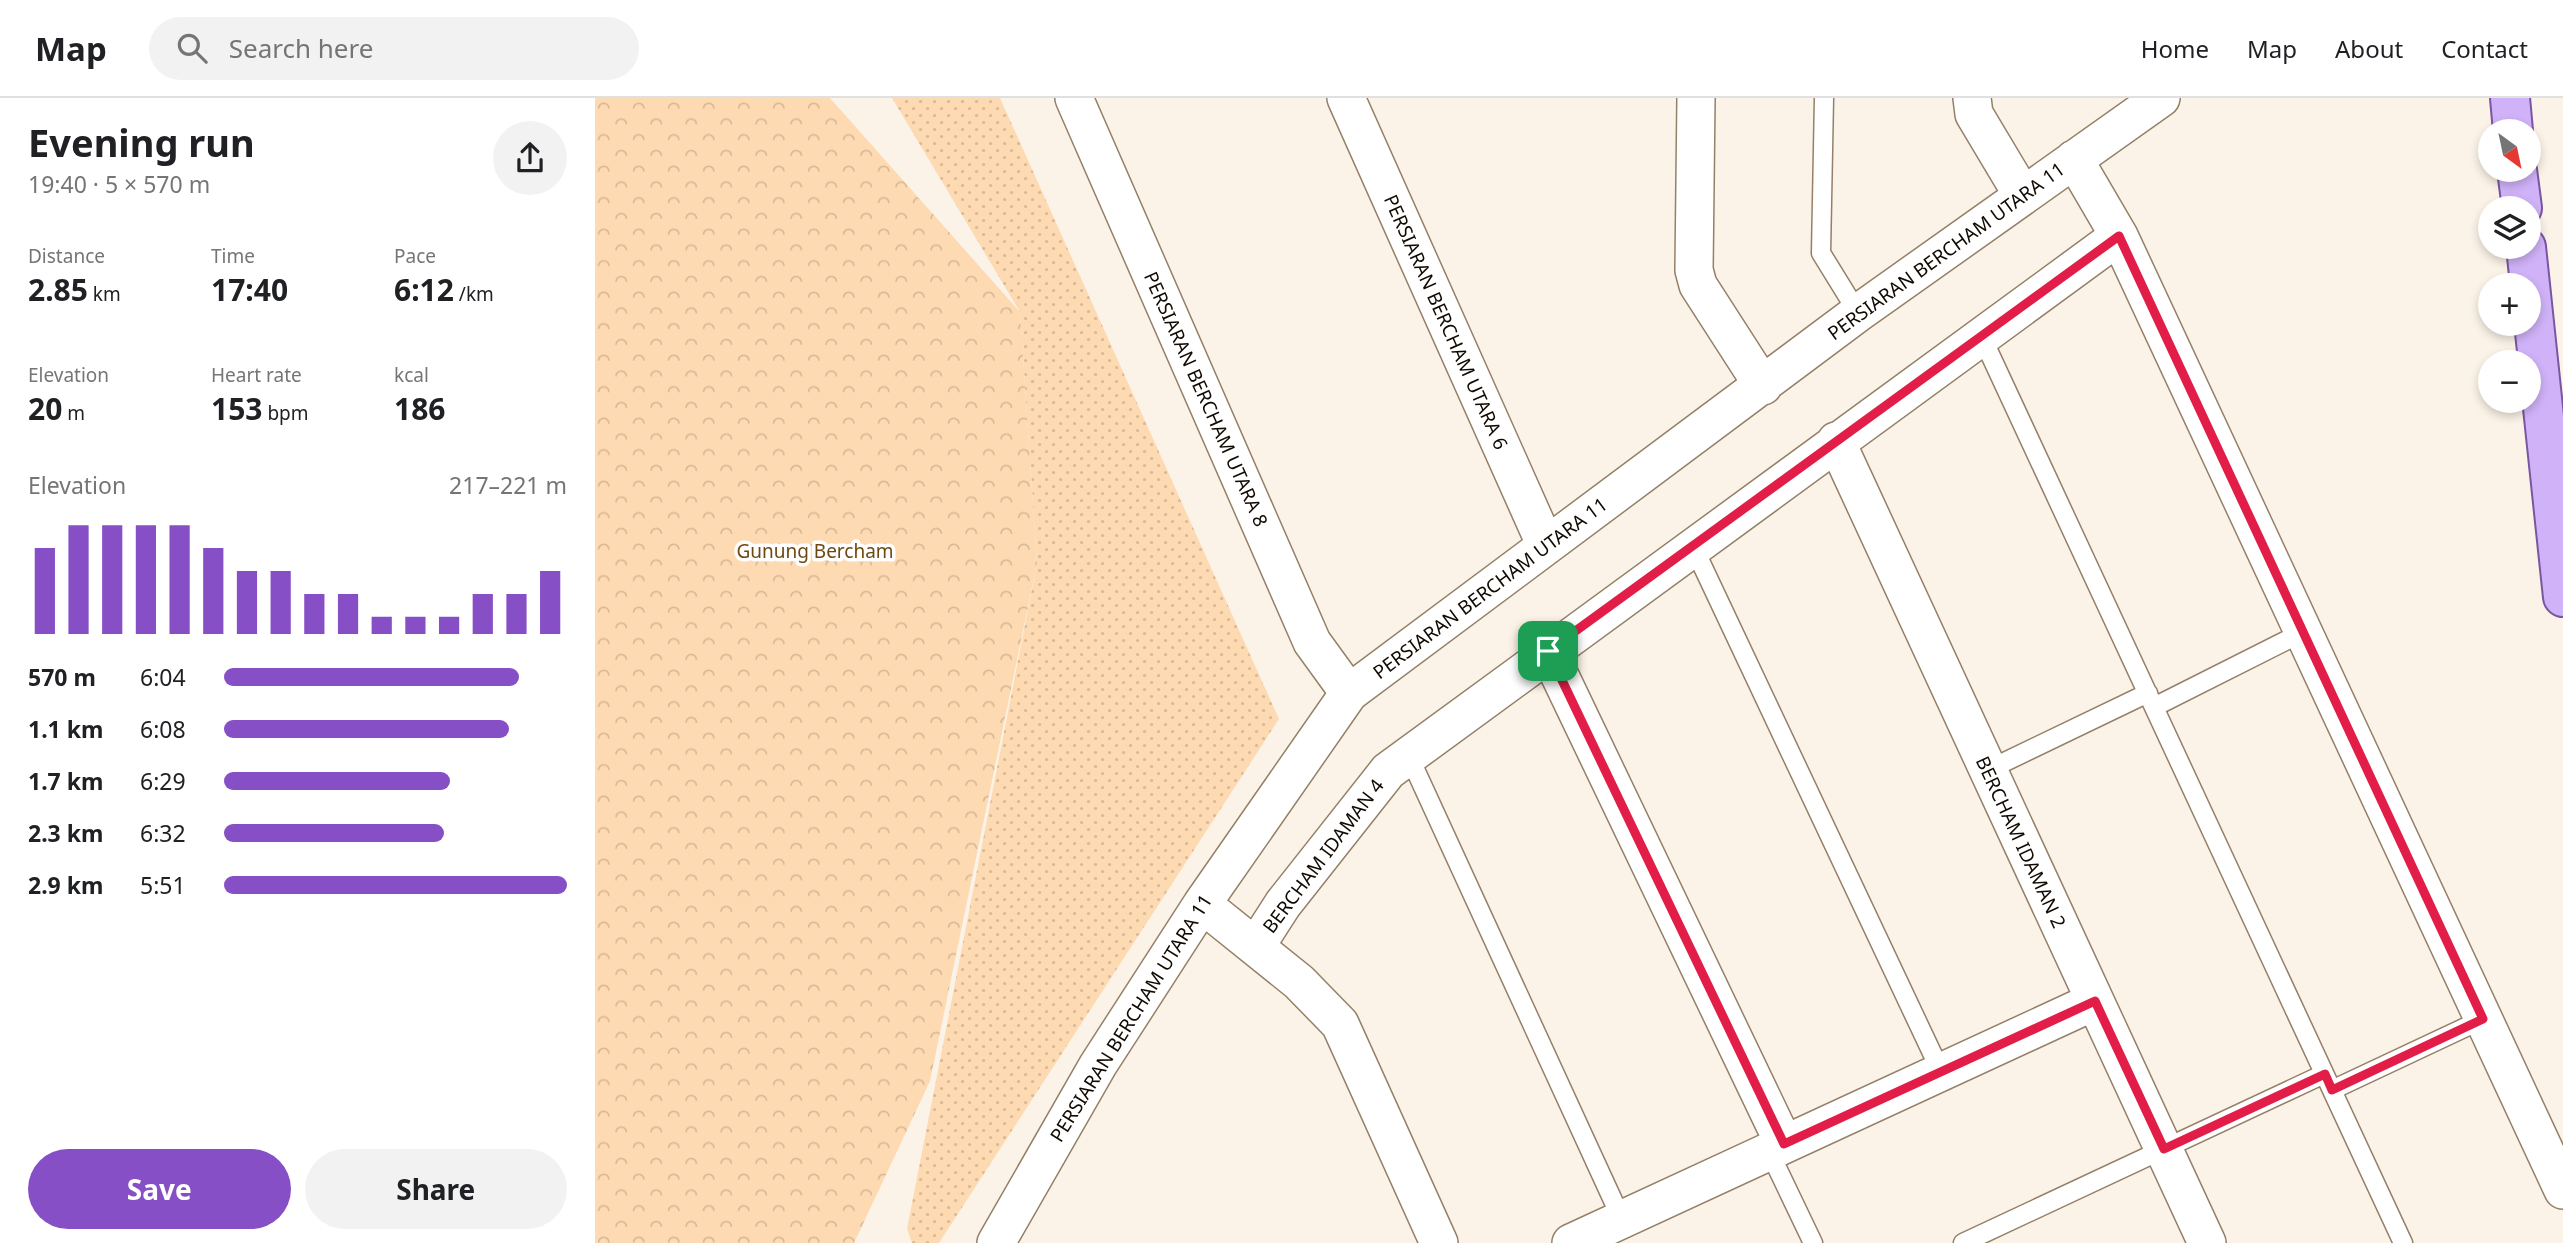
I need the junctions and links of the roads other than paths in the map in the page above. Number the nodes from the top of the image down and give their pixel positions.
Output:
1 (1074, 98) edge
2 (1346, 98) edge
3 (1696, 98) edge
4 (1824, 98) edge
5 (1972, 98) edge
6 (2510, 98) edge
7 (2159, 99) edge
8 (2512, 119) edge
9 (2074, 159) junction
10 (2023, 196) junction
11 (2119, 236) junction
12 (2527, 259) edge
13 (1858, 313) junction
14 (1981, 335) junction
15 (1763, 386) junction
16 (1836, 441) junction
17 (1693, 545) junction
18 (1546, 546) junction
19 (2563, 597) edge
20 (2303, 632) junction
21 (1548, 651) junction
22 (1349, 693) junction
23 (2151, 700) junction
24 (1408, 754) junction
25 (1988, 770) junction
26 (1202, 904) junction
27 (1256, 946) junction
28 (2095, 1001) junction
29 (2483, 1019) junction
30 (1941, 1072) junction
31 (2328, 1082) junction
32 (1777, 1148) junction
33 (2164, 1149) junction
34 (2563, 1190) edge
35 (1622, 1220) junction
36 (996, 1243) edge
37 (1439, 1243) edge
38 (1571, 1243) edge
39 (1813, 1243) edge
40 (1963, 1243) edge
41 (2207, 1243) edge
42 (2403, 1243) edge

1 - 22 street, PERSIARAN BERCHAM UTARA 8
2 - 18 street, PERSIARAN BERCHAM UTARA 6
3 - 15 street
4 - 13 lane
5 - 10 street
6 - 8 main road
7 - 9 street, PERSIARAN BERCHAM UTARA 11
9 - 10 street, PERSIARAN BERCHAM UTARA 11
9 - 11 street
10 - 13 street, PERSIARAN BERCHAM UTARA 11
11 - 14 street, BERCHAM IDAMAN 4
11 - 20 street
12 - 19 main road
13 - 15 street, PERSIARAN BERCHAM UTARA 11
14 - 16 street, BERCHAM IDAMAN 4
14 - 23 lane
15 - 18 street, PERSIARAN BERCHAM UTARA 11
16 - 17 street, BERCHAM IDAMAN 4
16 - 25 street, BERCHAM IDAMAN 2
17 - 21 street, BERCHAM IDAMAN 4
17 - 30 lane
18 - 22 street, PERSIARAN BERCHAM UTARA 11
20 - 23 lane
20 - 29 street
21 - 24 street, BERCHAM IDAMAN 4
21 - 32 street
22 - 26 street, PERSIARAN BERCHAM UTARA 11
23 - 25 lane
23 - 31 lane
24 - 27 street, BERCHAM IDAMAN 4
24 - 35 lane
25 - 28 street, BERCHAM IDAMAN 2
26 - 27 street
26 - 36 street, PERSIARAN BERCHAM UTARA 11
27 - 37 street, BERCHAM IDAMAN 4
28 - 30 street
28 - 33 street, BERCHAM IDAMAN 2
29 - 31 lane
29 - 34 street
30 - 32 street
31 - 33 lane
31 - 42 lane
32 - 35 street
32 - 39 lane
33 - 40 lane
33 - 41 street, BERCHAM IDAMAN 2
35 - 38 street

